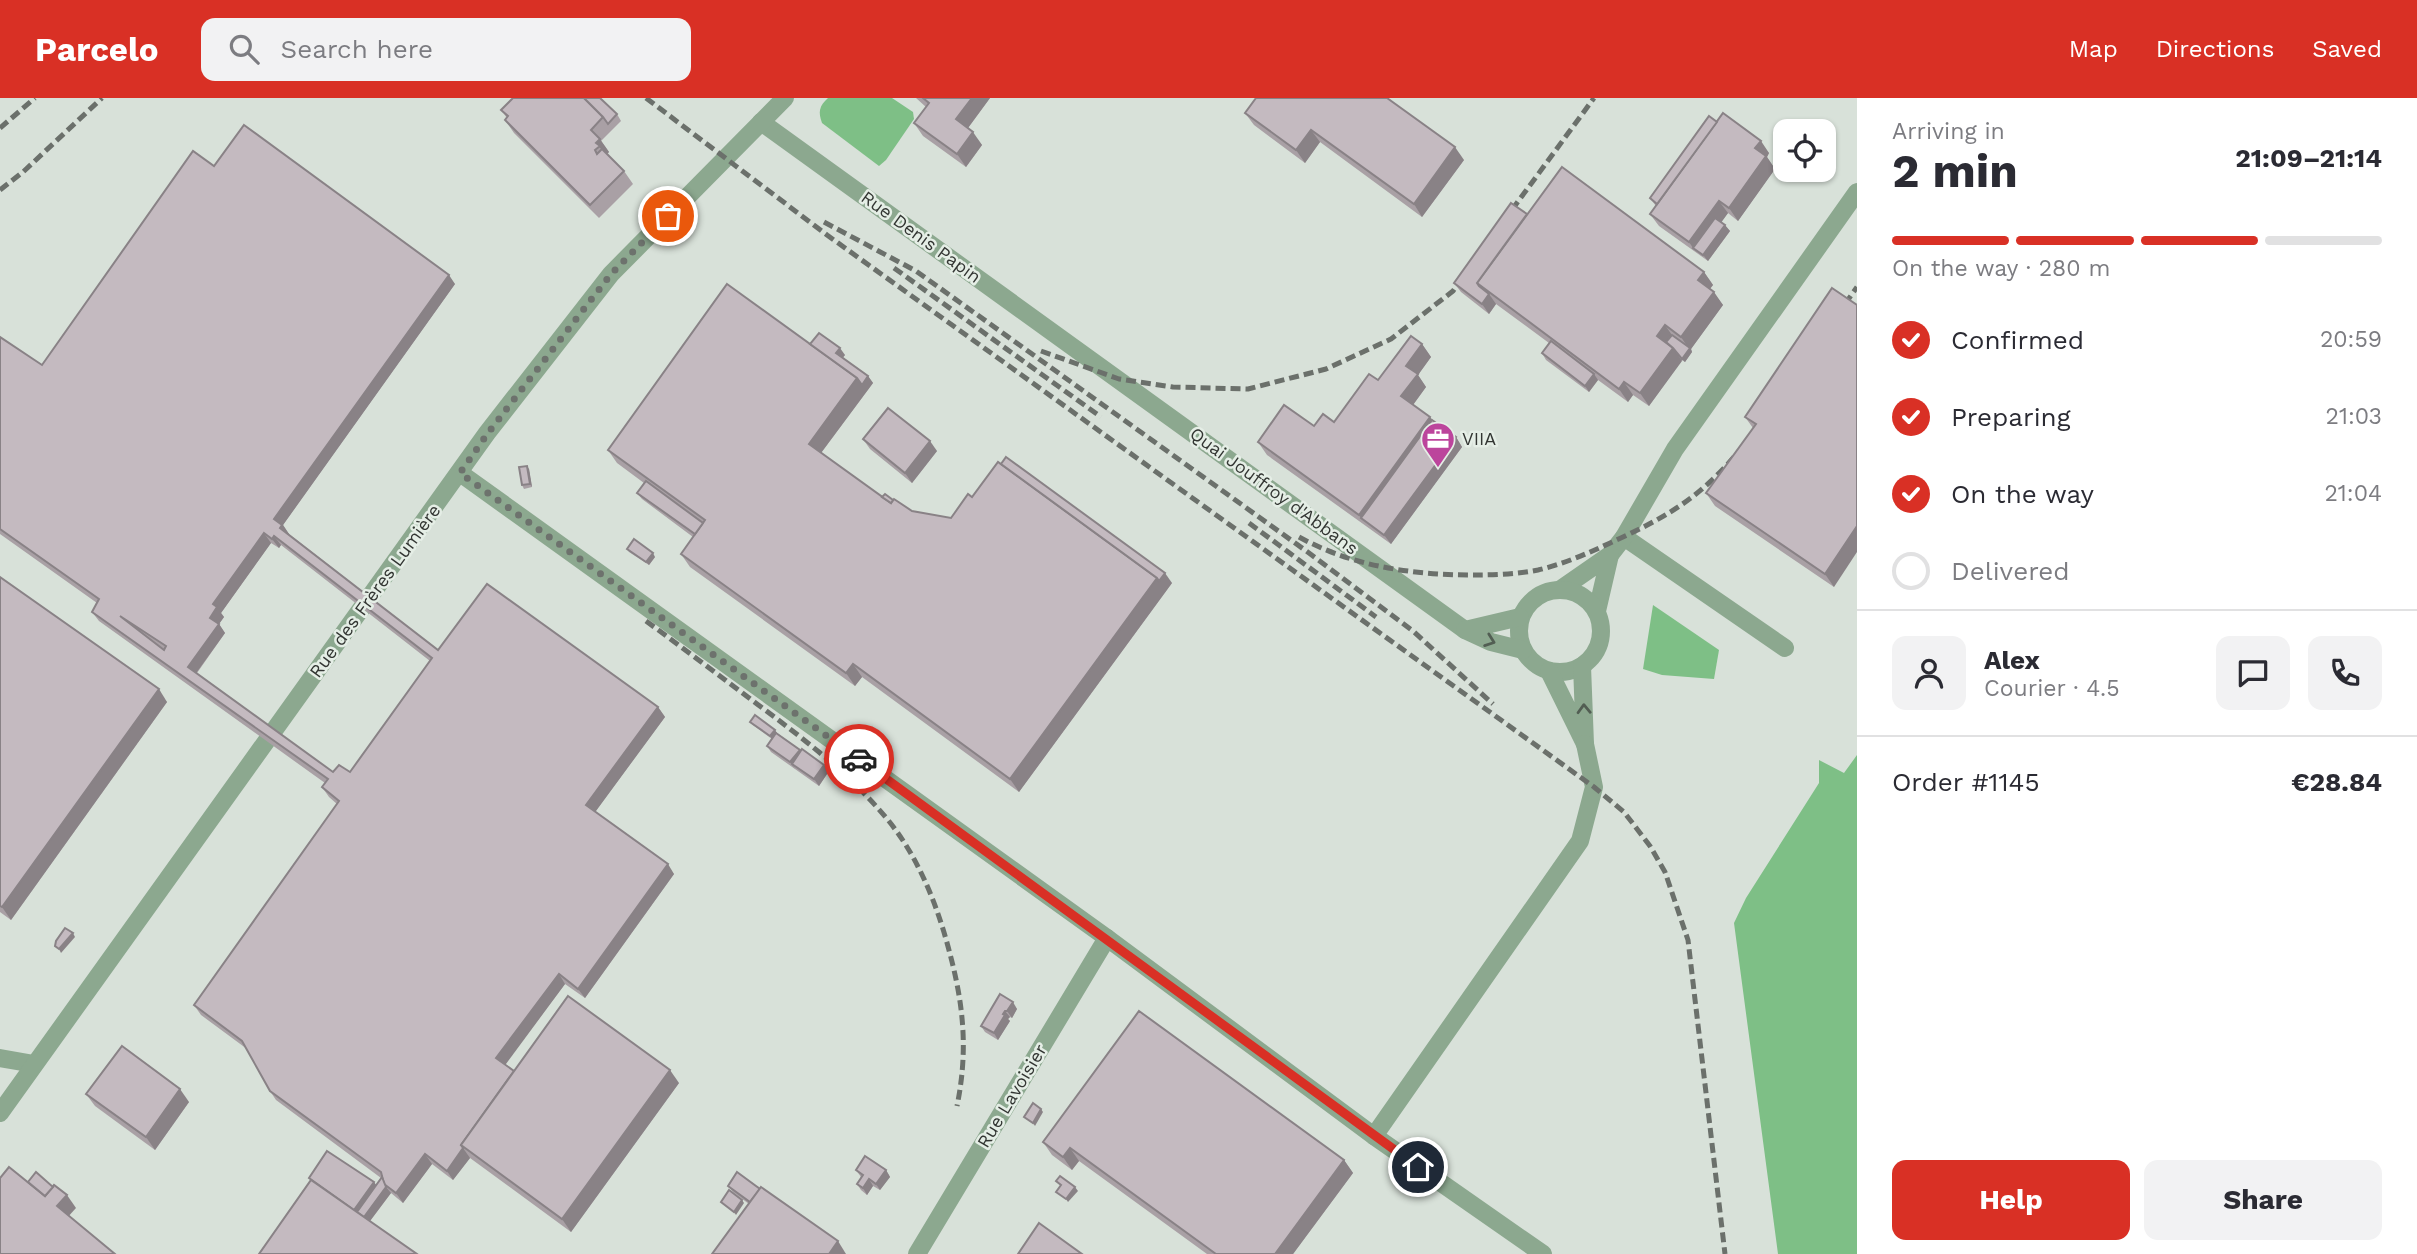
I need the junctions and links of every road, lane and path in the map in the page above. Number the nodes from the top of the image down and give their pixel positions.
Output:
1 (785, 98) edge
2 (761, 122) junction
3 (1857, 192) edge
4 (1082, 353) joint
5 (460, 473) junction
6 (1624, 537) junction
7 (1610, 555) junction
8 (1561, 589) junction
9 (1597, 611) junction
10 (1520, 617) junction
11 (1465, 630) junction
12 (1785, 648) dead end
13 (1523, 650) junction
14 (1582, 666) junction
15 (1549, 671) junction
16 (1585, 744) junction
17 (1107, 938) junction
18 (0, 1058) edge
19 (34, 1064) junction
20 (0, 1113) edge
21 (1374, 1136) junction
22 (917, 1254) edge
23 (1543, 1254) edge

1 - 2 street, Rue des Frères Lumière
2 - 4 street, Rue Denis Papin
2 - 5 street, Rue des Frères Lumière
3 - 6 street
4 - 11 street, Quai Jouffroy d'Abbans
5 - 17 street
5 - 19 street, Rue des Frères Lumière
6 - 7 street
6 - 12 street
7 - 8 street
7 - 9 street
8 - 9 street
8 - 10 street
9 - 14 street
10 - 11 street
10 - 13 street
11 -> 13 street, Quai Jouffroy d'Abbans
13 - 15 street
14 - 15 street
16 -> 14 street
15 - 16 street
16 - 21 street
17 - 21 street
17 - 22 street, Rue Lavoisier
18 - 19 street
19 - 20 street, Rue des Frères Lumière
21 - 23 street

